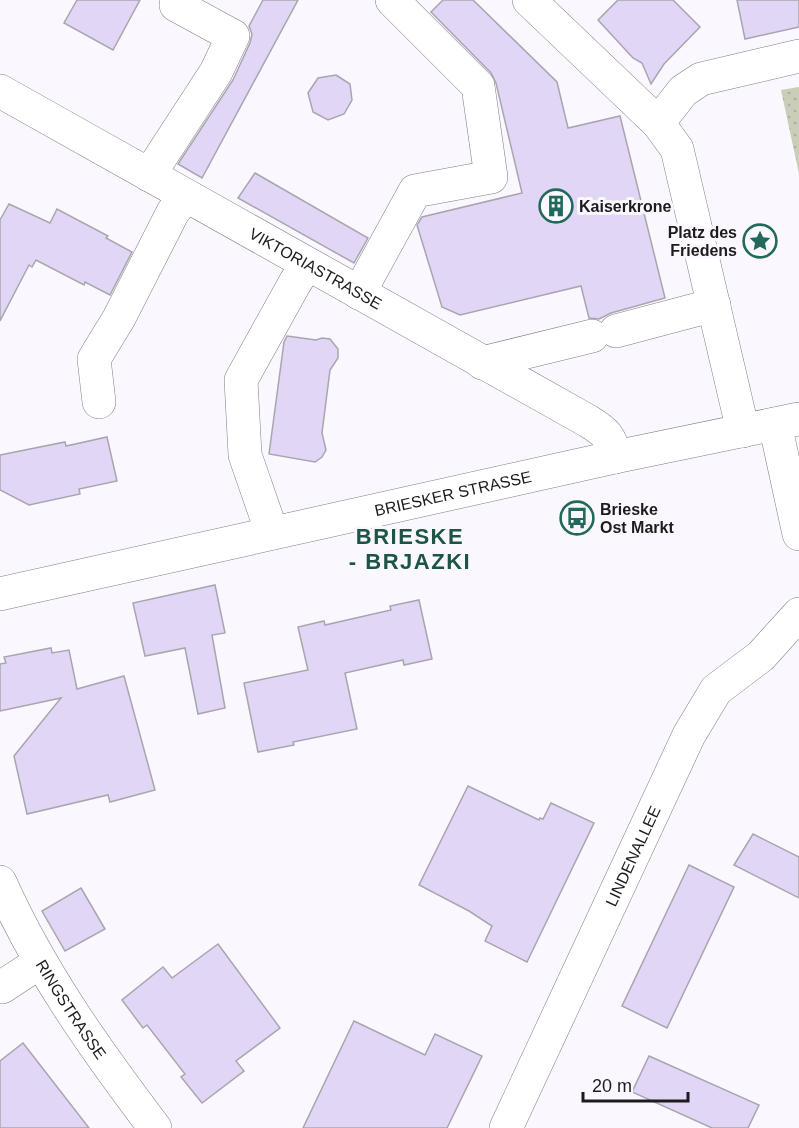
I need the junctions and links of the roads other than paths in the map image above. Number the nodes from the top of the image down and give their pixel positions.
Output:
1 (392, 0) edge
2 (529, 0) edge
3 (176, 5) dead end
4 (799, 56) edge
5 (0, 91) edge
6 (658, 123) junction
7 (149, 175) junction
8 (186, 196) junction
9 (307, 265) junction
10 (359, 293) junction
11 (714, 305) junction
12 (482, 363) junction
13 (99, 402) dead end
14 (787, 422) edge
15 (743, 431) junction
16 (615, 457) junction
17 (272, 533) junction
18 (799, 534) edge
19 (0, 594) edge
20 (799, 614) edge
21 (0, 882) edge
22 (40, 962) junction
23 (1, 991) edge
24 (156, 1128) edge
25 (506, 1128) edge

1 - 10 street
2 - 6 street
3 - 7 street
4 - 6 street
5 - 7 street, VIKTORIASTRASSE
6 - 11 street
7 - 8 street, VIKTORIASTRASSE
8 - 9 street, VIKTORIASTRASSE
8 - 13 street
9 - 10 street, VIKTORIASTRASSE
9 - 17 street
10 - 12 street, VIKTORIASTRASSE
11 - 12 street
11 - 15 street
12 - 16 street, VIKTORIASTRASSE
14 - 15 street, BRIESKER STRASSE
14 - 18 street
15 - 16 street, BRIESKER STRASSE
16 - 17 street, BRIESKER STRASSE
17 - 19 street, BRIESKER STRASSE
20 - 25 street, LINDENALLEE
21 - 22 street, RINGSTRASSE
22 - 23 street
22 - 24 street, RINGSTRASSE

